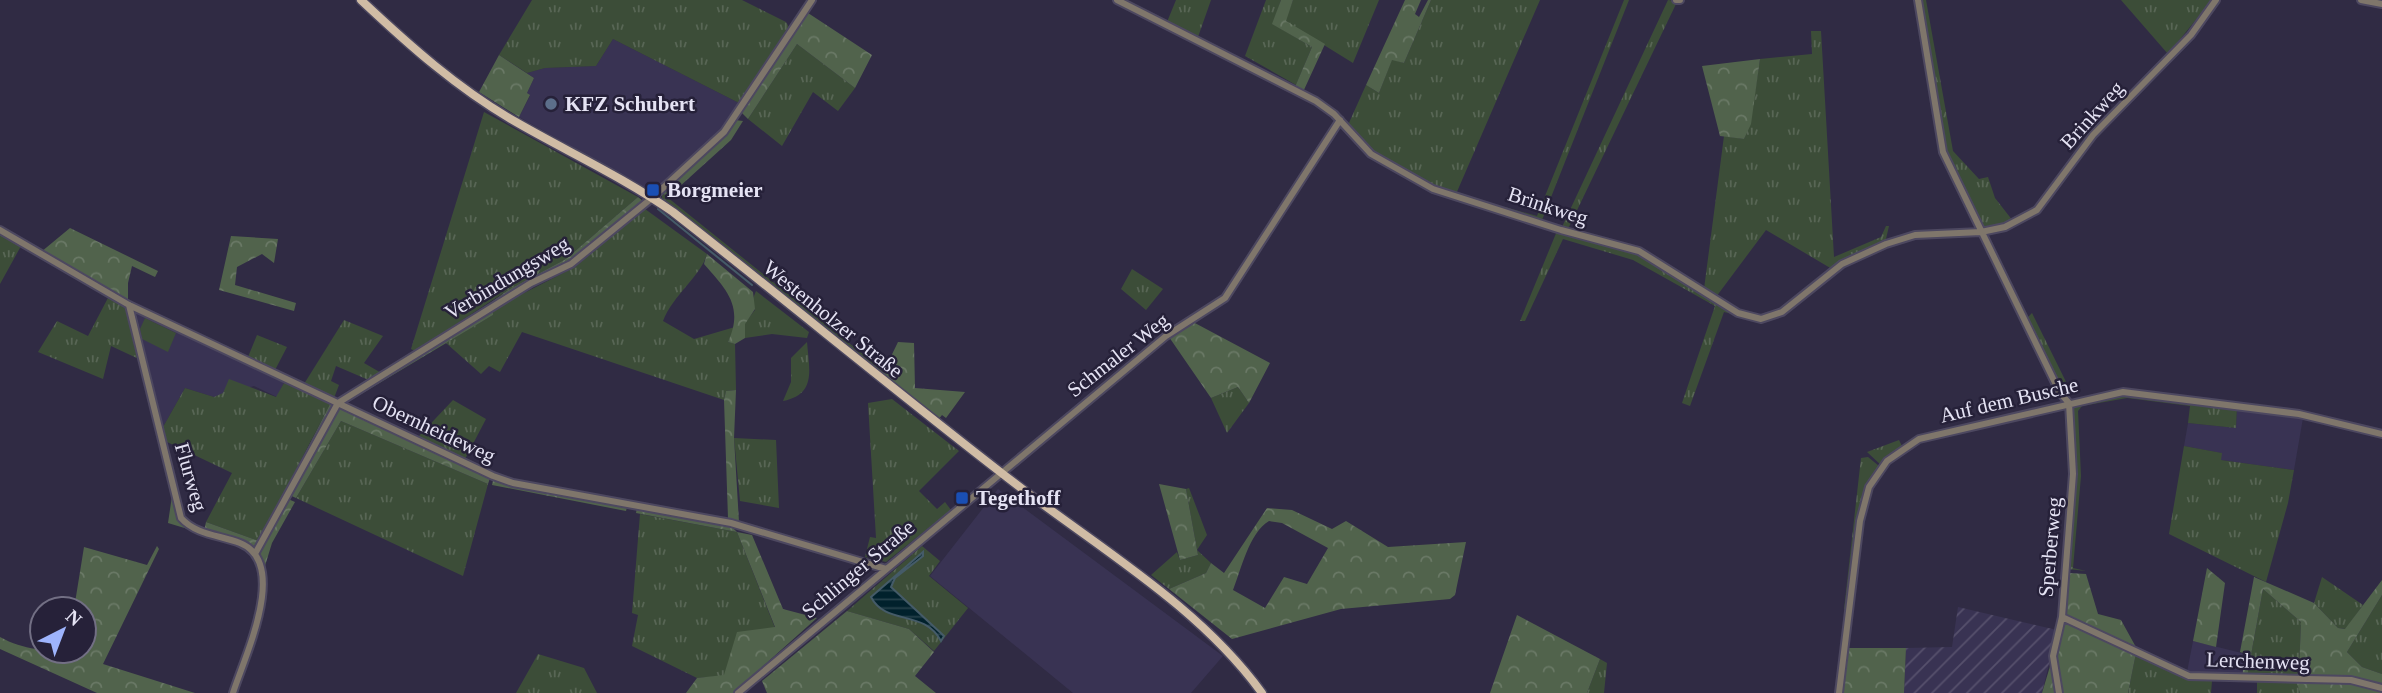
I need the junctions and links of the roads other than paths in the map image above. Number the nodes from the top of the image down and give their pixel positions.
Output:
1 (361, 0) edge
2 (812, 0) edge
3 (1117, 0) edge
4 (1918, 0) edge
5 (2216, 0) edge
6 (2361, 0) edge
7 (2382, 5) edge
8 (1340, 120) junction
9 (652, 198) junction
10 (0, 230) edge
11 (1981, 232) junction
12 (129, 305) junction
13 (2060, 393) junction
14 (338, 403) junction
15 (2069, 403) junction
16 (2059, 405) junction
17 (2382, 433) edge
18 (1001, 472) junction
19 (256, 552) junction
20 (886, 569) junction
21 (2062, 617) junction
22 (2382, 688) edge
23 (233, 693) edge
24 (738, 693) edge
25 (1262, 693) edge
26 (1839, 693) edge
27 (2059, 693) edge

1 - 9 main road, Westenholzer Straße
2 - 9 street, Verbindungsweg
3 - 8 street, Brinkweg
4 - 11 street
5 - 11 street, Brinkweg
6 - 7 street
8 - 11 street, Brinkweg
8 - 18 street, Schmaler Weg
9 - 14 street, Verbindungsweg
9 - 18 main road, Westenholzer Straße
10 - 12 street, Obernheideweg
11 - 13 street
12 - 14 street, Obernheideweg
12 - 19 street, Flurweg
13 - 15 street
13 - 16 street
14 - 19 street, Verbindungsweg
14 - 20 street, Obernheideweg
15 - 16 street, Auf dem Busche
15 - 17 street, Auf dem Busche
15 - 21 street, Sperberweg
16 - 26 street, Auf dem Busche
18 - 20 street, Schlinger Straße
18 - 25 main road, Westenholzer Straße
19 - 23 street
20 - 24 street, Schlinger Straße
21 - 22 street, Lerchenweg
21 - 27 street, Sperberweg

